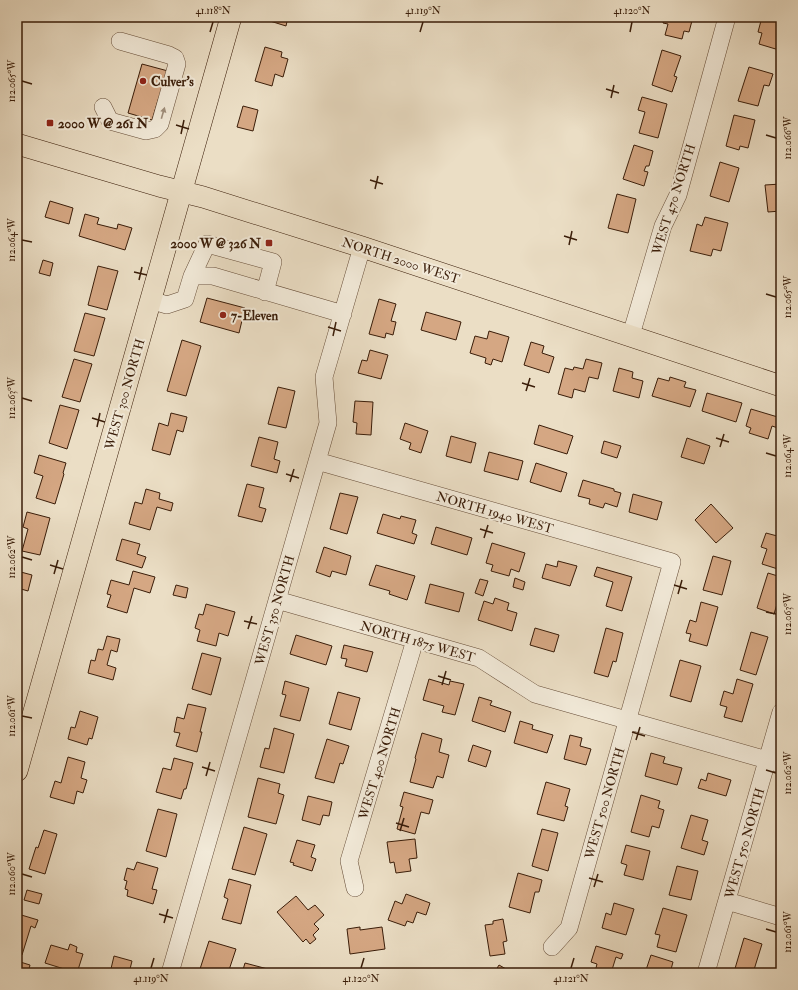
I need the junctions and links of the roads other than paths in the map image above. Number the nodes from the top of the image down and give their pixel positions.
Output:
1 (231, 17) edge
2 (727, 17) edge
3 (120, 41) dead end
4 (103, 107) dead end
5 (17, 144) edge
6 (181, 191) junction
7 (362, 247) junction
8 (192, 276) junction
9 (265, 292) junction
10 (150, 300) junction
11 (343, 314) junction
12 (631, 335) junction
13 (781, 386) edge
14 (317, 461) junction
15 (672, 562) joint
16 (277, 600) junction
17 (415, 640) junction
18 (781, 712) edge
19 (628, 720) junction
20 (774, 762) edge
21 (17, 772) edge
22 (355, 888) dead end
23 (727, 901) junction
24 (781, 916) edge
25 (552, 947) dead end
26 (170, 973) edge
27 (706, 973) edge

1 - 6 main road, WEST 300 NORTH
2 - 12 street, WEST 470 NORTH
4 -> 3 street
5 - 6 main road, NORTH 2000 WEST
6 - 7 main road, NORTH 2000 WEST
6 - 10 main road, WEST 300 NORTH
7 - 11 street, WEST 350 NORTH
7 - 12 main road, NORTH 2000 WEST
8 - 9 street
8 - 9 street
8 - 10 street
9 - 11 street
10 - 21 main road, WEST 300 NORTH
11 - 14 street, WEST 350 NORTH
12 - 13 main road, NORTH 2000 WEST
14 - 15 street, NORTH 1940 WEST
14 - 16 street, WEST 350 NORTH
15 - 19 street, WEST 500 NORTH
16 - 17 street, NORTH 1875 WEST
16 - 26 street, WEST 350 NORTH
17 - 19 street, NORTH 1875 WEST
17 - 22 street, WEST 400 NORTH
18 - 20 street, WEST 550 NORTH
19 - 20 street, NORTH 1875 WEST
19 - 25 street, WEST 500 NORTH
20 - 23 street, WEST 550 NORTH
23 - 24 street
23 - 27 street, WEST 550 NORTH

